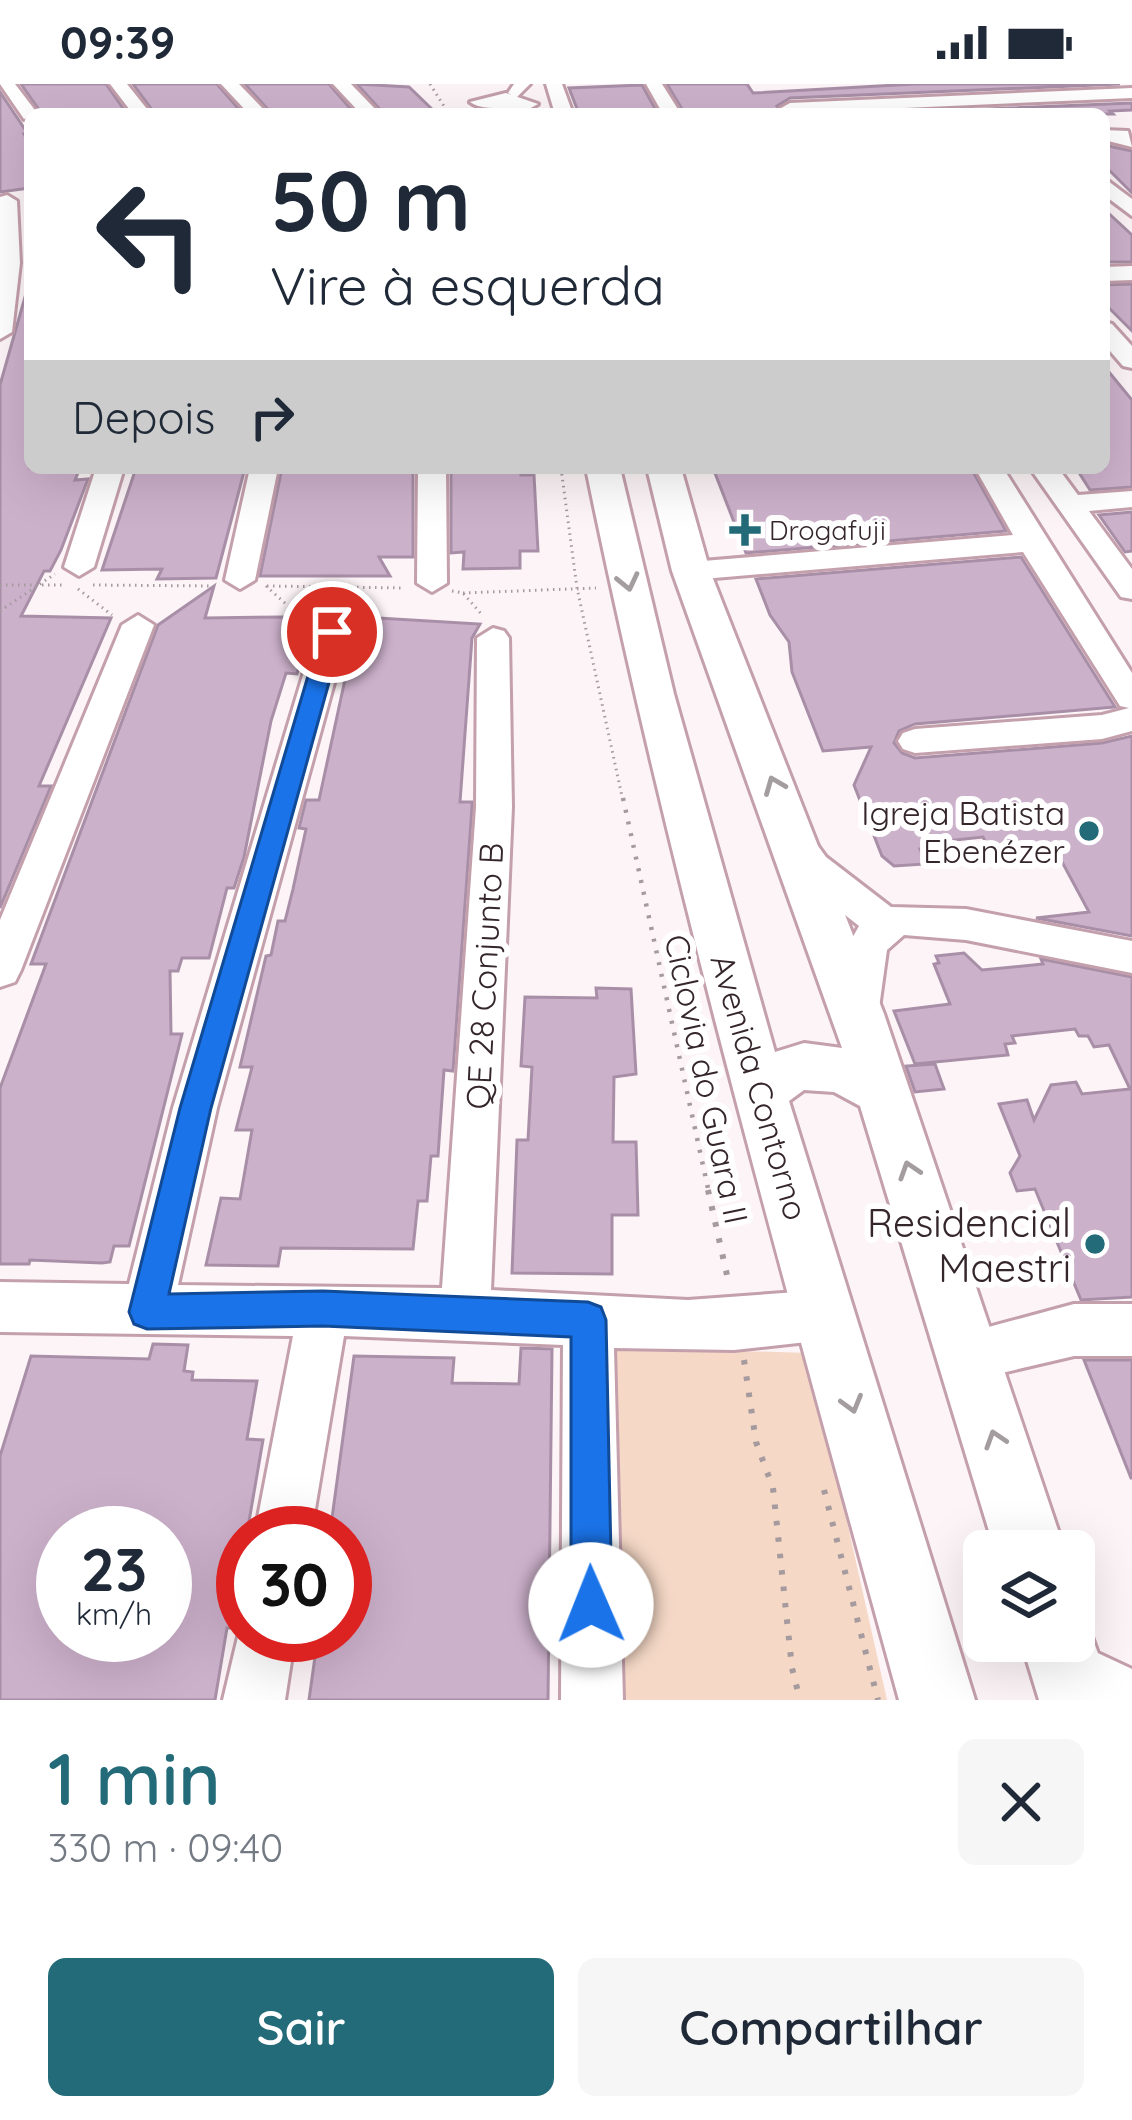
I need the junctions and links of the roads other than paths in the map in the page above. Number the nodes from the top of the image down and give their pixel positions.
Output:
1 (6, 84) edge
2 (118, 84) edge
3 (230, 84) edge
4 (341, 84) edge
5 (948, 84) edge
6 (777, 88) dead end
7 (1132, 93) edge
8 (521, 96) edge
9 (479, 100) edge
10 (965, 101) junction
11 (25, 108) edge
12 (137, 108) edge
13 (253, 108) edge
14 (365, 108) edge
15 (790, 108) edge
16 (844, 108) edge
17 (1110, 190) edge
18 (3, 202) edge
19 (1132, 210) edge
20 (4, 247) edge
21 (1, 322) edge
22 (1110, 336) edge
23 (1132, 362) edge
24 (108, 474) edge
25 (263, 474) edge
26 (432, 474) edge
27 (604, 474) edge
28 (666, 474) edge
29 (992, 474) edge
30 (1048, 474) edge
31 (1132, 500) edge
32 (1076, 513) junction
33 (1132, 519) edge
34 (1032, 542) junction
35 (80, 567) dead end
36 (691, 571) junction
37 (253, 583) road end
38 (432, 583) dead end
39 (1132, 590) edge
40 (138, 626) road end
41 (332, 632) road end
42 (494, 638) dead end
43 (1132, 698) edge
44 (1132, 719) edge
45 (915, 741) dead end
46 (797, 844) junction
47 (886, 924) junction
48 (1132, 956) edge
49 (0, 970) edge
50 (858, 1014) junction
51 (884, 1092) junction
52 (760, 1095) junction
53 (0, 1307) edge
54 (323, 1309) junction
55 (147, 1312) junction
56 (465, 1314) junction
57 (825, 1315) junction
58 (588, 1320) junction
59 (1132, 1330) edge
60 (971, 1364) junction
61 (289, 1506) edge
62 (1023, 1530) edge
63 (261, 1662) edge
64 (1068, 1670) edge
65 (254, 1700) edge
66 (592, 1700) edge
67 (937, 1700) edge
68 (1132, 1700) edge

1 - 11 street
2 - 12 street
3 - 13 street
4 - 14 street
5 - 10 street
6 - 15 street
7 - 10 street
8 - 9 main road
10 - 16 street
17 - 19 street
18 - 20 street
20 - 21 street
22 - 23 street
24 - 35 street
25 - 37 street
26 - 38 street
27 -> 52 main road, Avenida Contorno
28 - 36 main road
29 - 34 street
30 - 32 street
31 - 32 street
32 - 33 street
32 - 39 street
34 - 36 street
34 - 43 street
46 -> 36 main road
40 - 49 street
41 - 55 street
42 - 56 street, QE 28 Conjunto B
44 - 45 street
46 - 47 street
46 - 50 main road
47 - 48 street
47 - 50 street
50 - 51 main road
51 - 52 main road
60 -> 51 main road
52 - 57 main road, Avenida Contorno
53 - 55 street
54 - 55 street
54 - 56 street
54 - 61 street
56 - 58 street
57 - 58 street
57 -> 67 main road, Avenida Contorno
58 - 66 street
59 - 60 street
62 -> 60 main road
63 - 65 street
64 - 68 street

